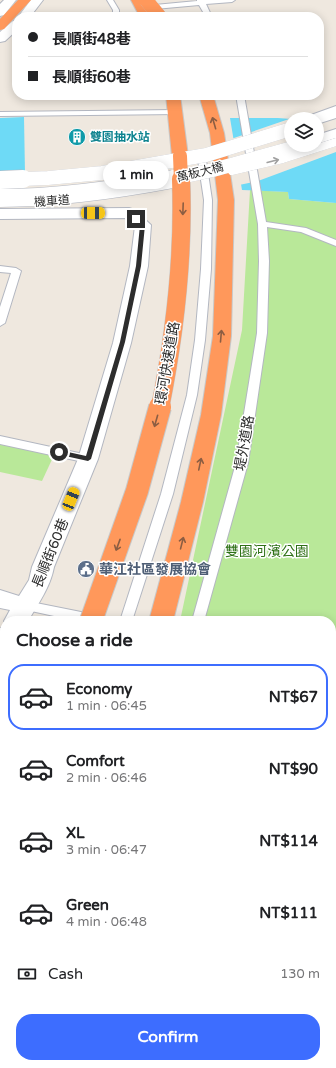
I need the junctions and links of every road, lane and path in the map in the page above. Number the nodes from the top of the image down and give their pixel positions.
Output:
1 (10, 0) edge
2 (25, 0) edge
3 (37, 0) edge
4 (110, 0) edge
5 (159, 0) edge
6 (232, 0) edge
7 (201, 1) edge
8 (143, 6) edge
9 (162, 8) edge
10 (0, 12) edge
11 (17, 12) edge
12 (28, 12) edge
13 (116, 12) edge
14 (206, 12) edge
15 (12, 20) edge
16 (5, 30) edge
17 (174, 100) edge
18 (207, 100) edge
19 (241, 100) edge
20 (336, 108) edge
21 (176, 112) junction
22 (324, 112) edge
23 (336, 113) edge
24 (0, 114) edge
25 (324, 117) edge
26 (284, 125) edge
27 (284, 131) edge
28 (336, 133) edge
29 (324, 137) edge
30 (336, 142) edge
31 (284, 150) edge
32 (202, 160) dead end
33 (0, 173) edge
34 (0, 180) edge
35 (0, 198) edge
36 (0, 202) edge
37 (0, 214) edge
38 (262, 224) junction
39 (336, 244) edge
40 (0, 270) edge
41 (0, 323) edge
42 (0, 440) edge
43 (88, 459) junction
44 (0, 599) edge
45 (21, 613) edge
46 (51, 616) edge
47 (93, 616) edge
48 (128, 616) edge
49 (162, 616) edge
50 (199, 616) edge

1 - 10 street
2 - 11 highway
3 - 12 street
4 - 13 lane
5 - 9 lane
6 - 7 lane
7 - 9 lane
7 - 14 lane
8 - 9 highway, bridge
15 - 16 highway
17 - 21 highway, 環河快速道路
49 -> 18 highway, bridge
19 - 38 lane, 堤外道路, bridge
20 - 22 lane
21 - 24 lane
21 -> 47 highway, 環河快速道路, bridge
23 - 25 street
26 - 33 lane
27 - 34 street, 萬板大橋, bridge
28 - 29 street
36 -> 30 lane, 機車道, bridge
31 - 35 street, 萬板大橋, bridge
32 - 48 lane
37 - 43 street, 長順街60巷
38 - 39 lane
38 - 50 lane, 堤外道路
40 - 41 lane
42 - 43 lane
43 - 45 street, 長順街60巷
44 - 45 street
45 - 46 lane

